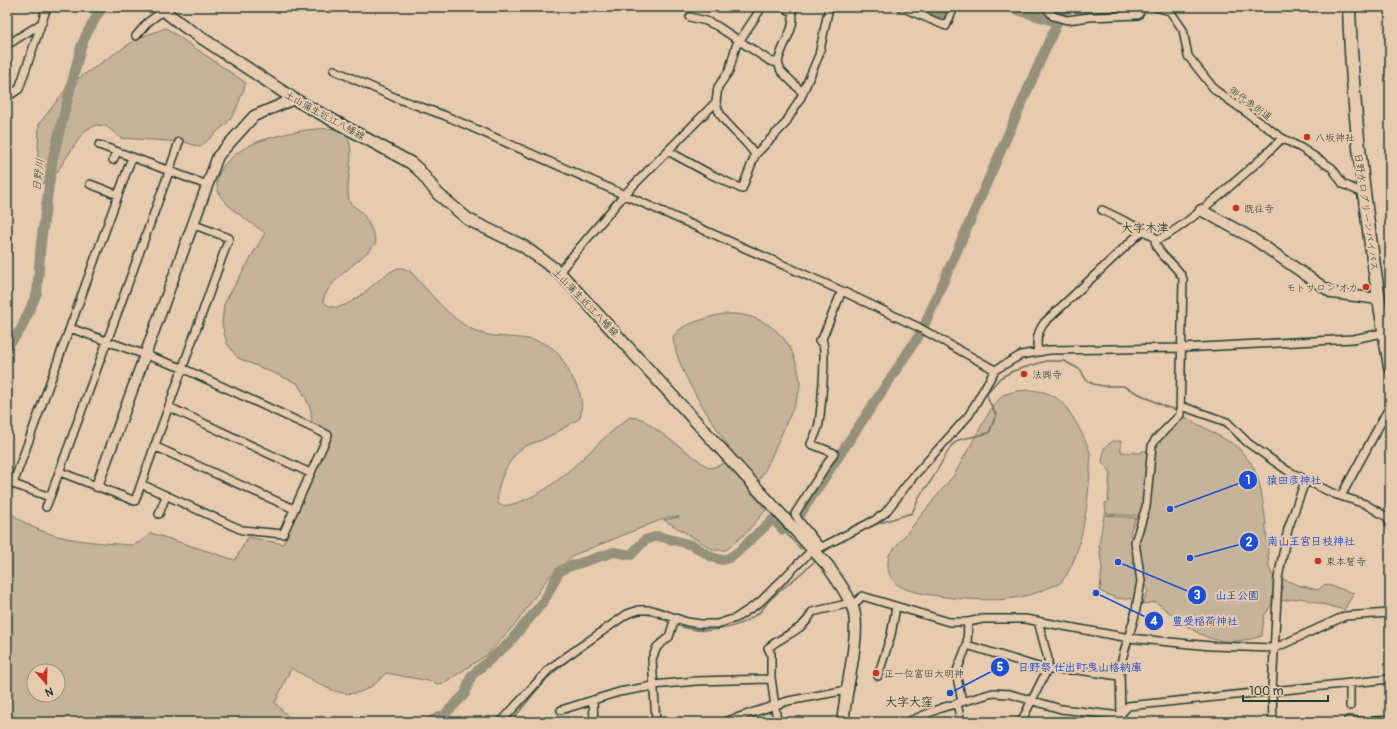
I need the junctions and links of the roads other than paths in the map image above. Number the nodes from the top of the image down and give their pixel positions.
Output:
1 (47, 7) edge
2 (762, 7) edge
3 (783, 7) edge
4 (829, 7) edge
5 (901, 7) edge
6 (954, 7) edge
7 (1046, 7) edge
8 (1143, 7) edge
9 (1155, 7) edge
10 (161, 9) edge
11 (1349, 10) edge
12 (690, 17) dead end
13 (42, 23) junction
14 (136, 36) dead end
15 (738, 41) junction
16 (7, 45) edge
17 (778, 63) junction
18 (334, 70) dead end
19 (803, 92) junction
20 (7, 97) edge
21 (294, 99) junction
22 (716, 102) junction
23 (1282, 138) junction
24 (179, 142) dead end
25 (99, 144) dead end
26 (668, 151) junction
27 (117, 152) junction
28 (755, 155) junction
29 (132, 157) junction
30 (113, 160) dead end
31 (169, 171) junction
32 (90, 184) dead end
33 (207, 185) junction
34 (624, 194) junction
35 (1363, 194) junction
36 (118, 195) junction
37 (1102, 210) dead end
38 (1201, 210) junction
39 (192, 224) junction
40 (1142, 230) junction
41 (1155, 239) junction
42 (559, 272) junction
43 (842, 291) junction
44 (1379, 299) junction
45 (70, 328) junction
46 (1378, 334) dead end
47 (107, 342) junction
48 (1182, 348) junction
49 (1038, 352) junction
50 (144, 355) junction
51 (1390, 367) edge
52 (182, 368) junction
53 (995, 370) junction
54 (1390, 406) edge
55 (169, 407) junction
56 (1180, 409) junction
57 (154, 446) junction
58 (60, 472) junction
59 (310, 473) junction
60 (1308, 481) junction
61 (140, 484) junction
62 (97, 486) junction
63 (166, 496) junction
64 (1341, 496) junction
65 (50, 497) junction
66 (46, 507) dead end
67 (294, 509) junction
68 (159, 514) dead end
69 (1388, 521) edge
70 (817, 550) junction
71 (852, 604) junction
72 (896, 607) junction
73 (1390, 613) edge
74 (1038, 621) junction
75 (674, 622) junction
76 (968, 622) junction
77 (1129, 638) junction
78 (967, 645) junction
79 (1275, 648) junction
80 (1048, 670) junction
81 (878, 676) dead end
82 (1119, 676) junction
83 (771, 679) junction
84 (1390, 679) edge
85 (1350, 683) junction
86 (653, 685) junction
87 (847, 690) junction
88 (1272, 690) junction
89 (593, 700) junction
90 (959, 702) junction
91 (1032, 702) junction
92 (773, 705) junction
93 (1350, 706) dead end
94 (561, 710) dead end
95 (1121, 717) edge
96 (1348, 720) dead end
97 (1390, 720) edge
98 (501, 722) edge
99 (594, 722) edge
100 (656, 722) edge
101 (724, 722) edge
102 (777, 722) edge
103 (843, 722) edge
104 (907, 722) edge
105 (961, 722) edge
106 (1021, 722) edge
107 (1273, 722) edge

1 - 13 street
2 - 15 street
3 - 17 street
4 - 19 street
5 - 6 street
7 - 8 street
9 - 23 street, 御代参街道
10 - 14 street
10 - 21 main road, 土山蒲生近江八幡線
11 - 35 highway, 日野水口グリーンバイパス
12 - 15 street
13 - 16 street
13 - 20 street
15 - 17 street
15 - 22 street
17 - 19 street
18 - 34 street
19 - 28 street
21 - 33 street
21 - 42 main road, 土山蒲生近江八幡線
22 - 26 street
22 - 28 street
23 - 35 street, 御代参街道
23 - 38 street
24 - 31 street
25 - 27 street
26 - 28 street
26 - 34 street
27 - 29 street
27 - 30 street
29 - 31 street
29 - 36 street
31 - 33 street
31 - 47 street
32 - 36 street
33 - 39 street
34 - 42 street
34 - 43 street
35 - 44 highway, 日野水口グリーンバイパス
36 - 45 street
37 - 40 street
38 - 41 street
38 - 44 street
39 - 50 street
39 - 52 street
40 - 41 street
40 - 49 street
41 - 48 street
42 - 70 main road, 土山蒲生近江八幡線
43 - 53 street
43 - 70 street
44 - 51 highway, 日野水口グリーンバイパス
45 - 47 street
45 - 65 street
46 - 48 street
47 - 50 street
47 - 58 street
48 - 49 street
48 - 56 street
49 - 53 street
50 - 52 street
50 - 62 street
52 - 55 street
52 - 59 street
53 - 70 street
54 - 64 street
55 - 57 street
55 - 59 street
56 - 60 street
56 - 77 street
57 - 61 street
57 - 67 street
58 - 62 street
58 - 65 street
59 - 67 street
60 - 64 street
60 - 79 street
61 - 62 street
61 - 63 street
63 - 67 street
63 - 68 street
64 - 69 street
65 - 66 street
70 - 71 main road, 土山蒲生近江八幡線
70 - 75 street
71 - 72 street
71 - 83 street
71 - 87 main road, 土山蒲生近江八幡線
72 - 76 street
72 - 81 street
73 - 79 street
74 - 76 street
74 - 77 street
74 - 80 street
75 - 86 street
75 - 98 street
76 - 78 street
77 - 79 street
77 - 82 street
78 - 80 street
78 - 90 street
79 - 88 street
80 - 82 street
80 - 91 street
82 - 95 street
83 - 86 street
83 - 92 street
84 - 85 street
85 - 88 street
85 - 93 street
86 - 89 street
86 - 100 street
87 - 92 street
87 - 103 main road, 土山蒲生近江八幡線
88 - 95 street
88 - 107 street
89 - 94 street
89 - 99 street
90 - 91 street
90 - 104 street
90 - 105 street
91 - 95 street
91 - 106 street
92 - 101 street
92 - 102 street
96 - 97 street

